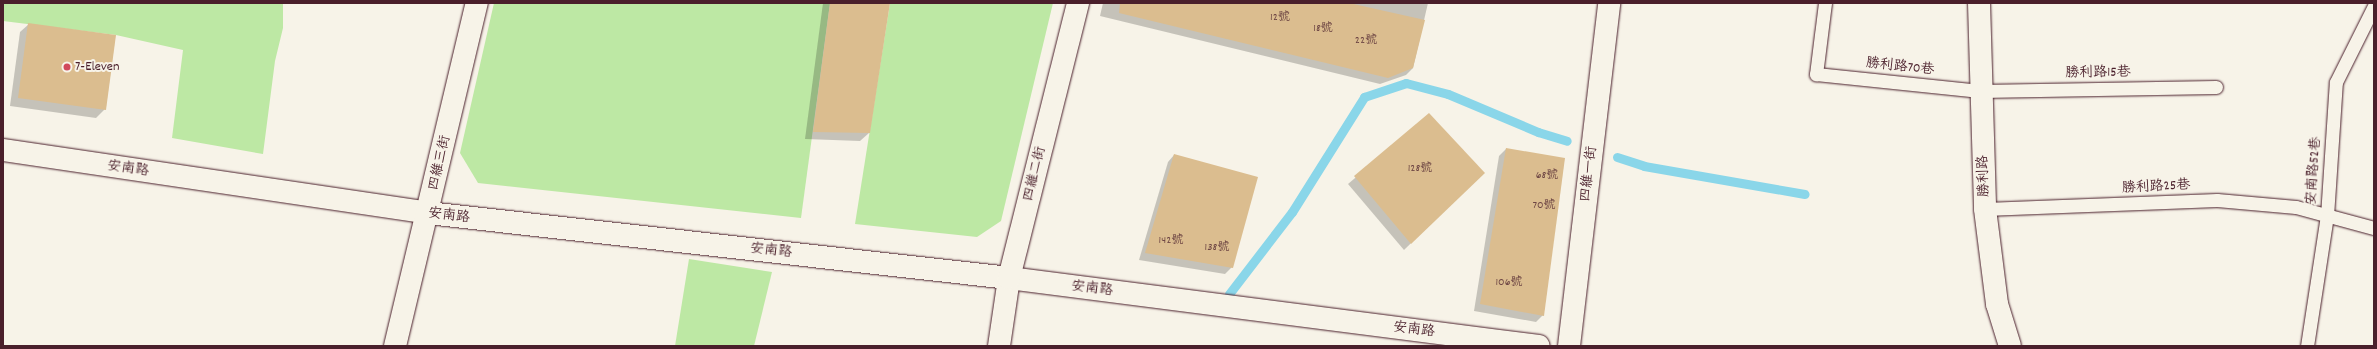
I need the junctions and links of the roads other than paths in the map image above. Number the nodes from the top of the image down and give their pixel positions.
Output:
1 (477, 3) edge
2 (1078, 3) edge
3 (1609, 3) edge
4 (1825, 3) edge
5 (1979, 3) edge
6 (2374, 6) edge
7 (2216, 87) dead end
8 (1980, 91) junction
9 (3, 150) edge
10 (1985, 209) junction
11 (428, 213) junction
12 (2327, 216) junction
13 (2374, 228) edge
14 (1009, 278) junction
15 (395, 346) edge
16 (999, 346) edge
17 (1539, 346) edge
18 (1569, 346) edge
19 (2010, 346) edge
20 (2307, 346) edge

1 - 11 street, 四維三街
2 - 14 street, 四維二街
3 - 18 street, 四維一街
4 - 8 lane, 勝利路70巷
5 - 8 street, 勝利路
6 - 12 lane, 安南路52巷
7 - 8 lane, 勝利路15巷
8 - 10 street, 勝利路
9 - 11 street, 安南路
10 - 12 lane, 勝利路25巷
10 - 19 street, 勝利路
11 - 14 street, 安南路
11 - 15 street, 四維三街
12 - 13 lane, 勝利路25巷
12 - 20 lane, 安南路52巷
14 - 16 street, 四維二街
14 - 17 street, 安南路

